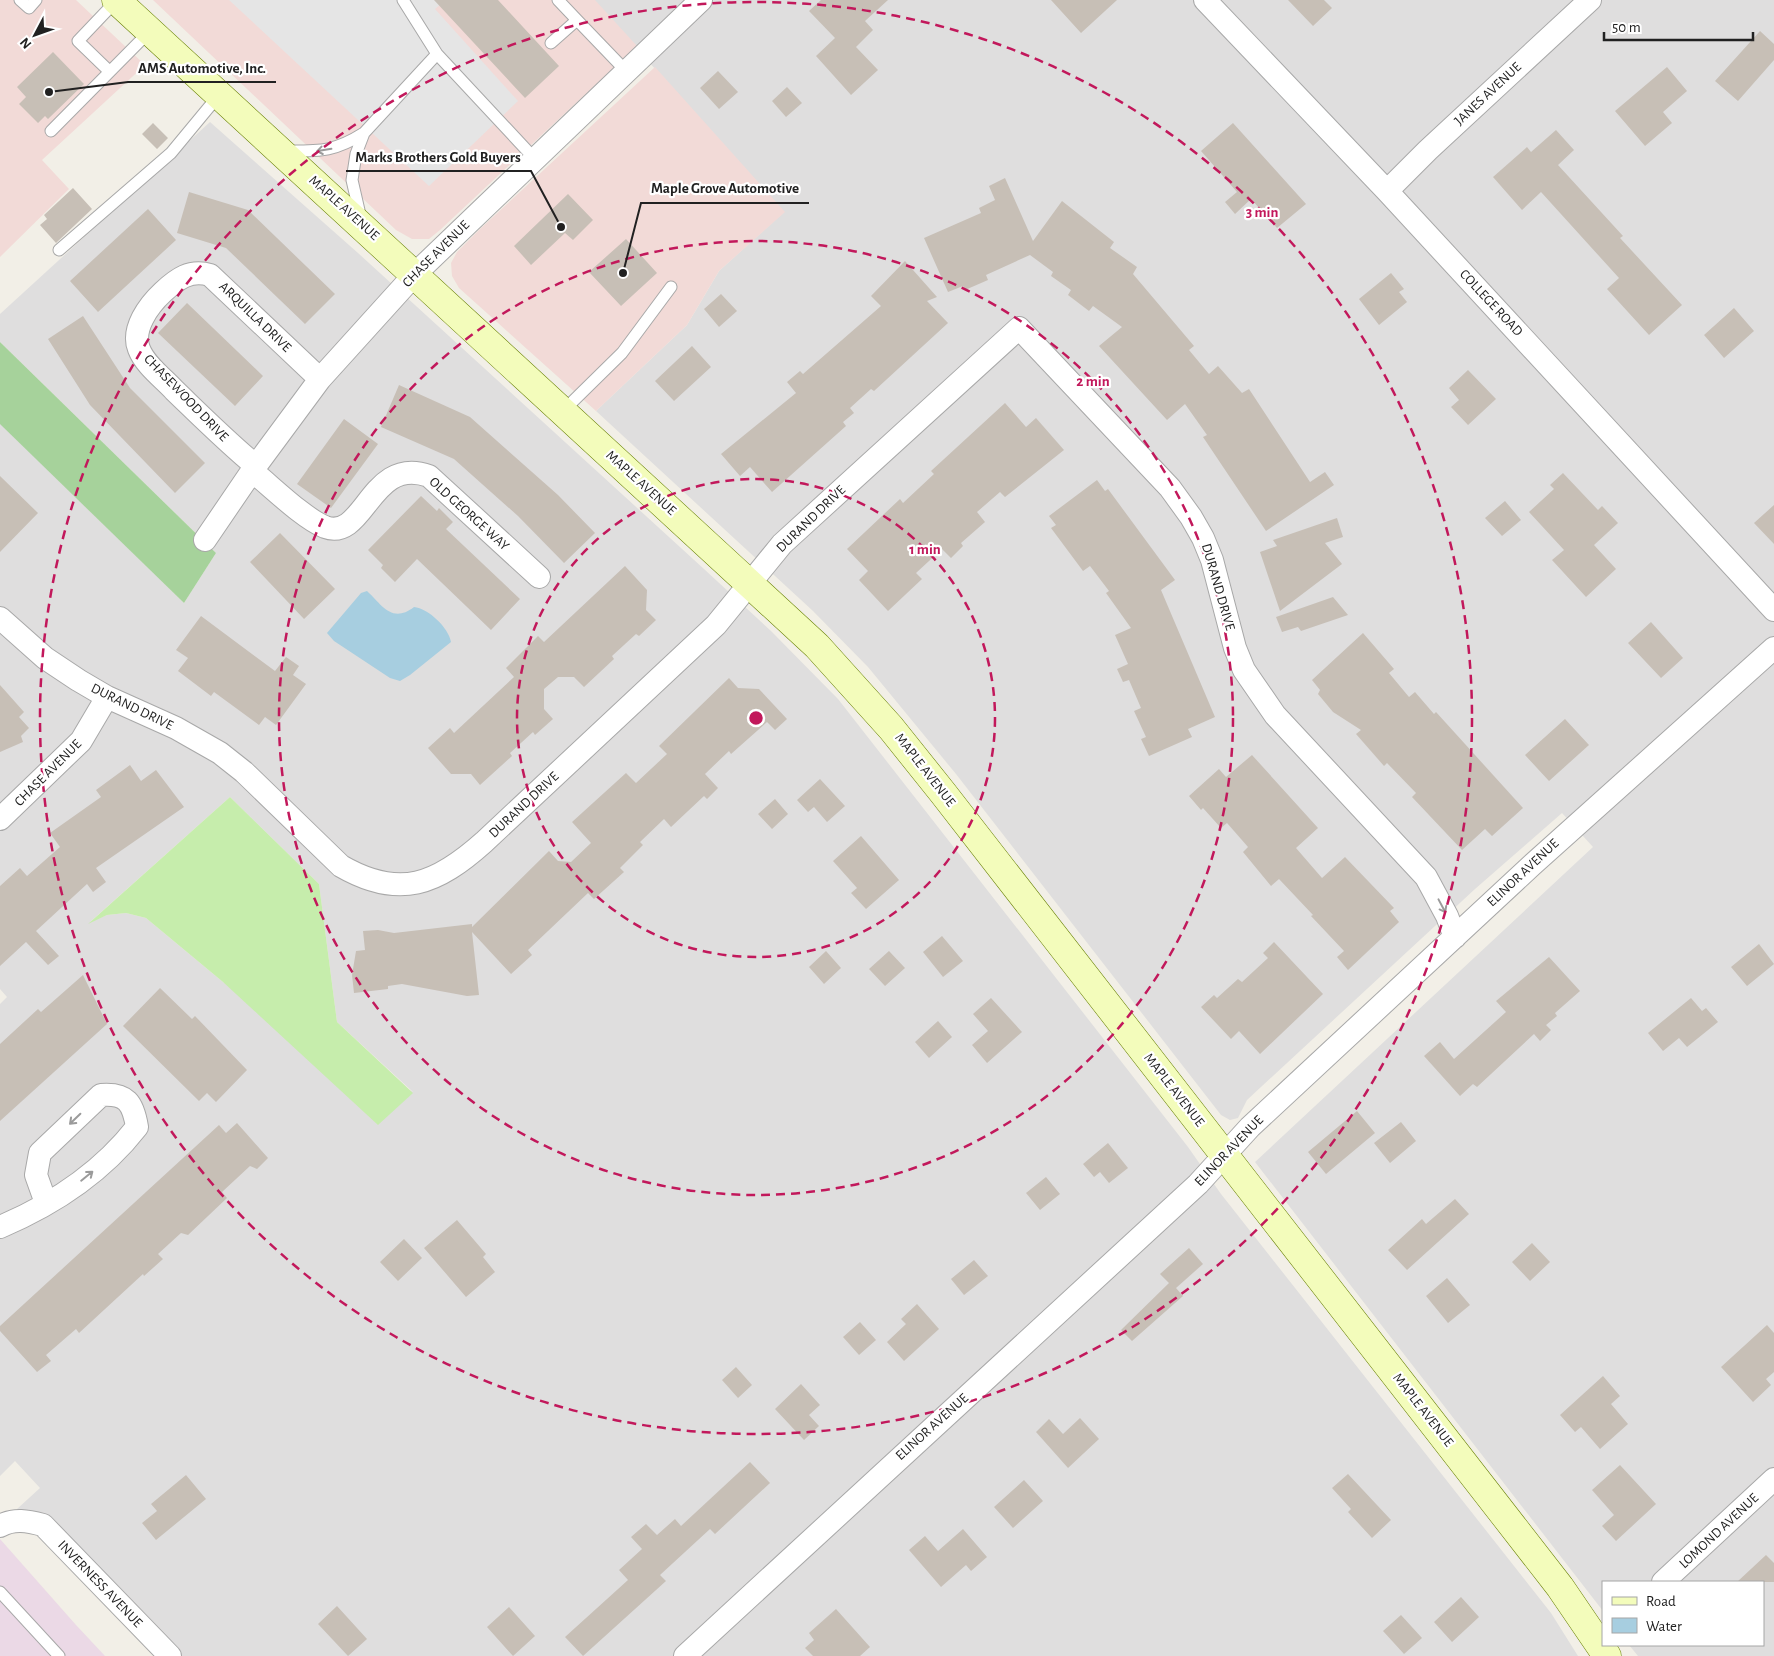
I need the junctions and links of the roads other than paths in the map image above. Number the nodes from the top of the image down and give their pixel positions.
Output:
1 (20, 0) edge
2 (36, 0) edge
3 (117, 0) edge
4 (403, 0) edge
5 (558, 0) edge
6 (701, 0) edge
7 (1204, 0) edge
8 (1590, 0) edge
9 (577, 20) junction
10 (150, 31) junction
11 (551, 43) dead end
12 (438, 54) junction
13 (109, 72) junction
14 (626, 72) junction
15 (220, 95) junction
16 (51, 131) dead end
17 (364, 133) junction
18 (280, 150) junction
19 (534, 158) junction
20 (1387, 191) junction
21 (363, 226) junction
22 (59, 250) dead end
23 (415, 274) junction
24 (671, 287) dead end
25 (159, 296) joint
26 (320, 379) junction
27 (563, 411) junction
28 (254, 468) junction
29 (205, 540) dead end
30 (539, 577) dead end
31 (751, 583) junction
32 (1774, 610) edge
33 (0, 618) edge
34 (1774, 648) edge
35 (107, 697) junction
36 (0, 819) edge
37 (1455, 937) junction
38 (1224, 1155) junction
39 (46, 1203) junction
40 (0, 1227) edge
41 (1774, 1479) edge
42 (0, 1526) edge
43 (1664, 1581) edge
44 (0, 1592) edge
45 (1600, 1650) edge
46 (59, 1656) edge
47 (170, 1656) edge
48 (685, 1656) edge

1 - 2 lane
3 - 10 main road, MAPLE AVENUE
3 - 13 lane
4 - 12 lane
5 - 9 lane
6 - 14 street, CHASE AVENUE
7 - 20 street, COLLEGE ROAD
8 - 20 street, JANES AVENUE
9 - 11 lane
9 - 14 lane
10 - 13 lane
10 - 15 main road, MAPLE AVENUE
12 - 17 lane
12 - 19 lane
13 - 16 lane
14 - 19 street, CHASE AVENUE
15 - 18 main road, MAPLE AVENUE
15 - 22 lane
17 -> 18 lane
17 - 21 lane
18 - 21 main road, MAPLE AVENUE
19 - 23 street, CHASE AVENUE
20 - 32 street, COLLEGE ROAD
21 - 23 main road, MAPLE AVENUE
23 - 26 street, CHASE AVENUE
23 - 27 main road, MAPLE AVENUE
24 - 27 lane
25 - 26 street, ARQUILLA DRIVE
25 - 28 street, CHASEWOOD DRIVE
26 - 28 street, CHASE AVENUE
27 - 31 main road, MAPLE AVENUE
28 - 29 street, CHASE AVENUE
28 - 30 street, OLD GEORGE WAY
31 - 35 street, DURAND DRIVE
31 -> 37 street, DURAND DRIVE
31 - 38 main road, MAPLE AVENUE
33 - 35 street, DURAND DRIVE
34 - 37 street, ELINOR AVENUE
35 - 36 street, CHASE AVENUE
37 - 38 street, ELINOR AVENUE
38 - 45 main road, MAPLE AVENUE
38 - 48 street, ELINOR AVENUE
39 -> 39 street
39 - 40 street
41 - 43 street, LOMOND AVENUE
42 - 47 street, INVERNESS AVENUE
44 - 46 lane

